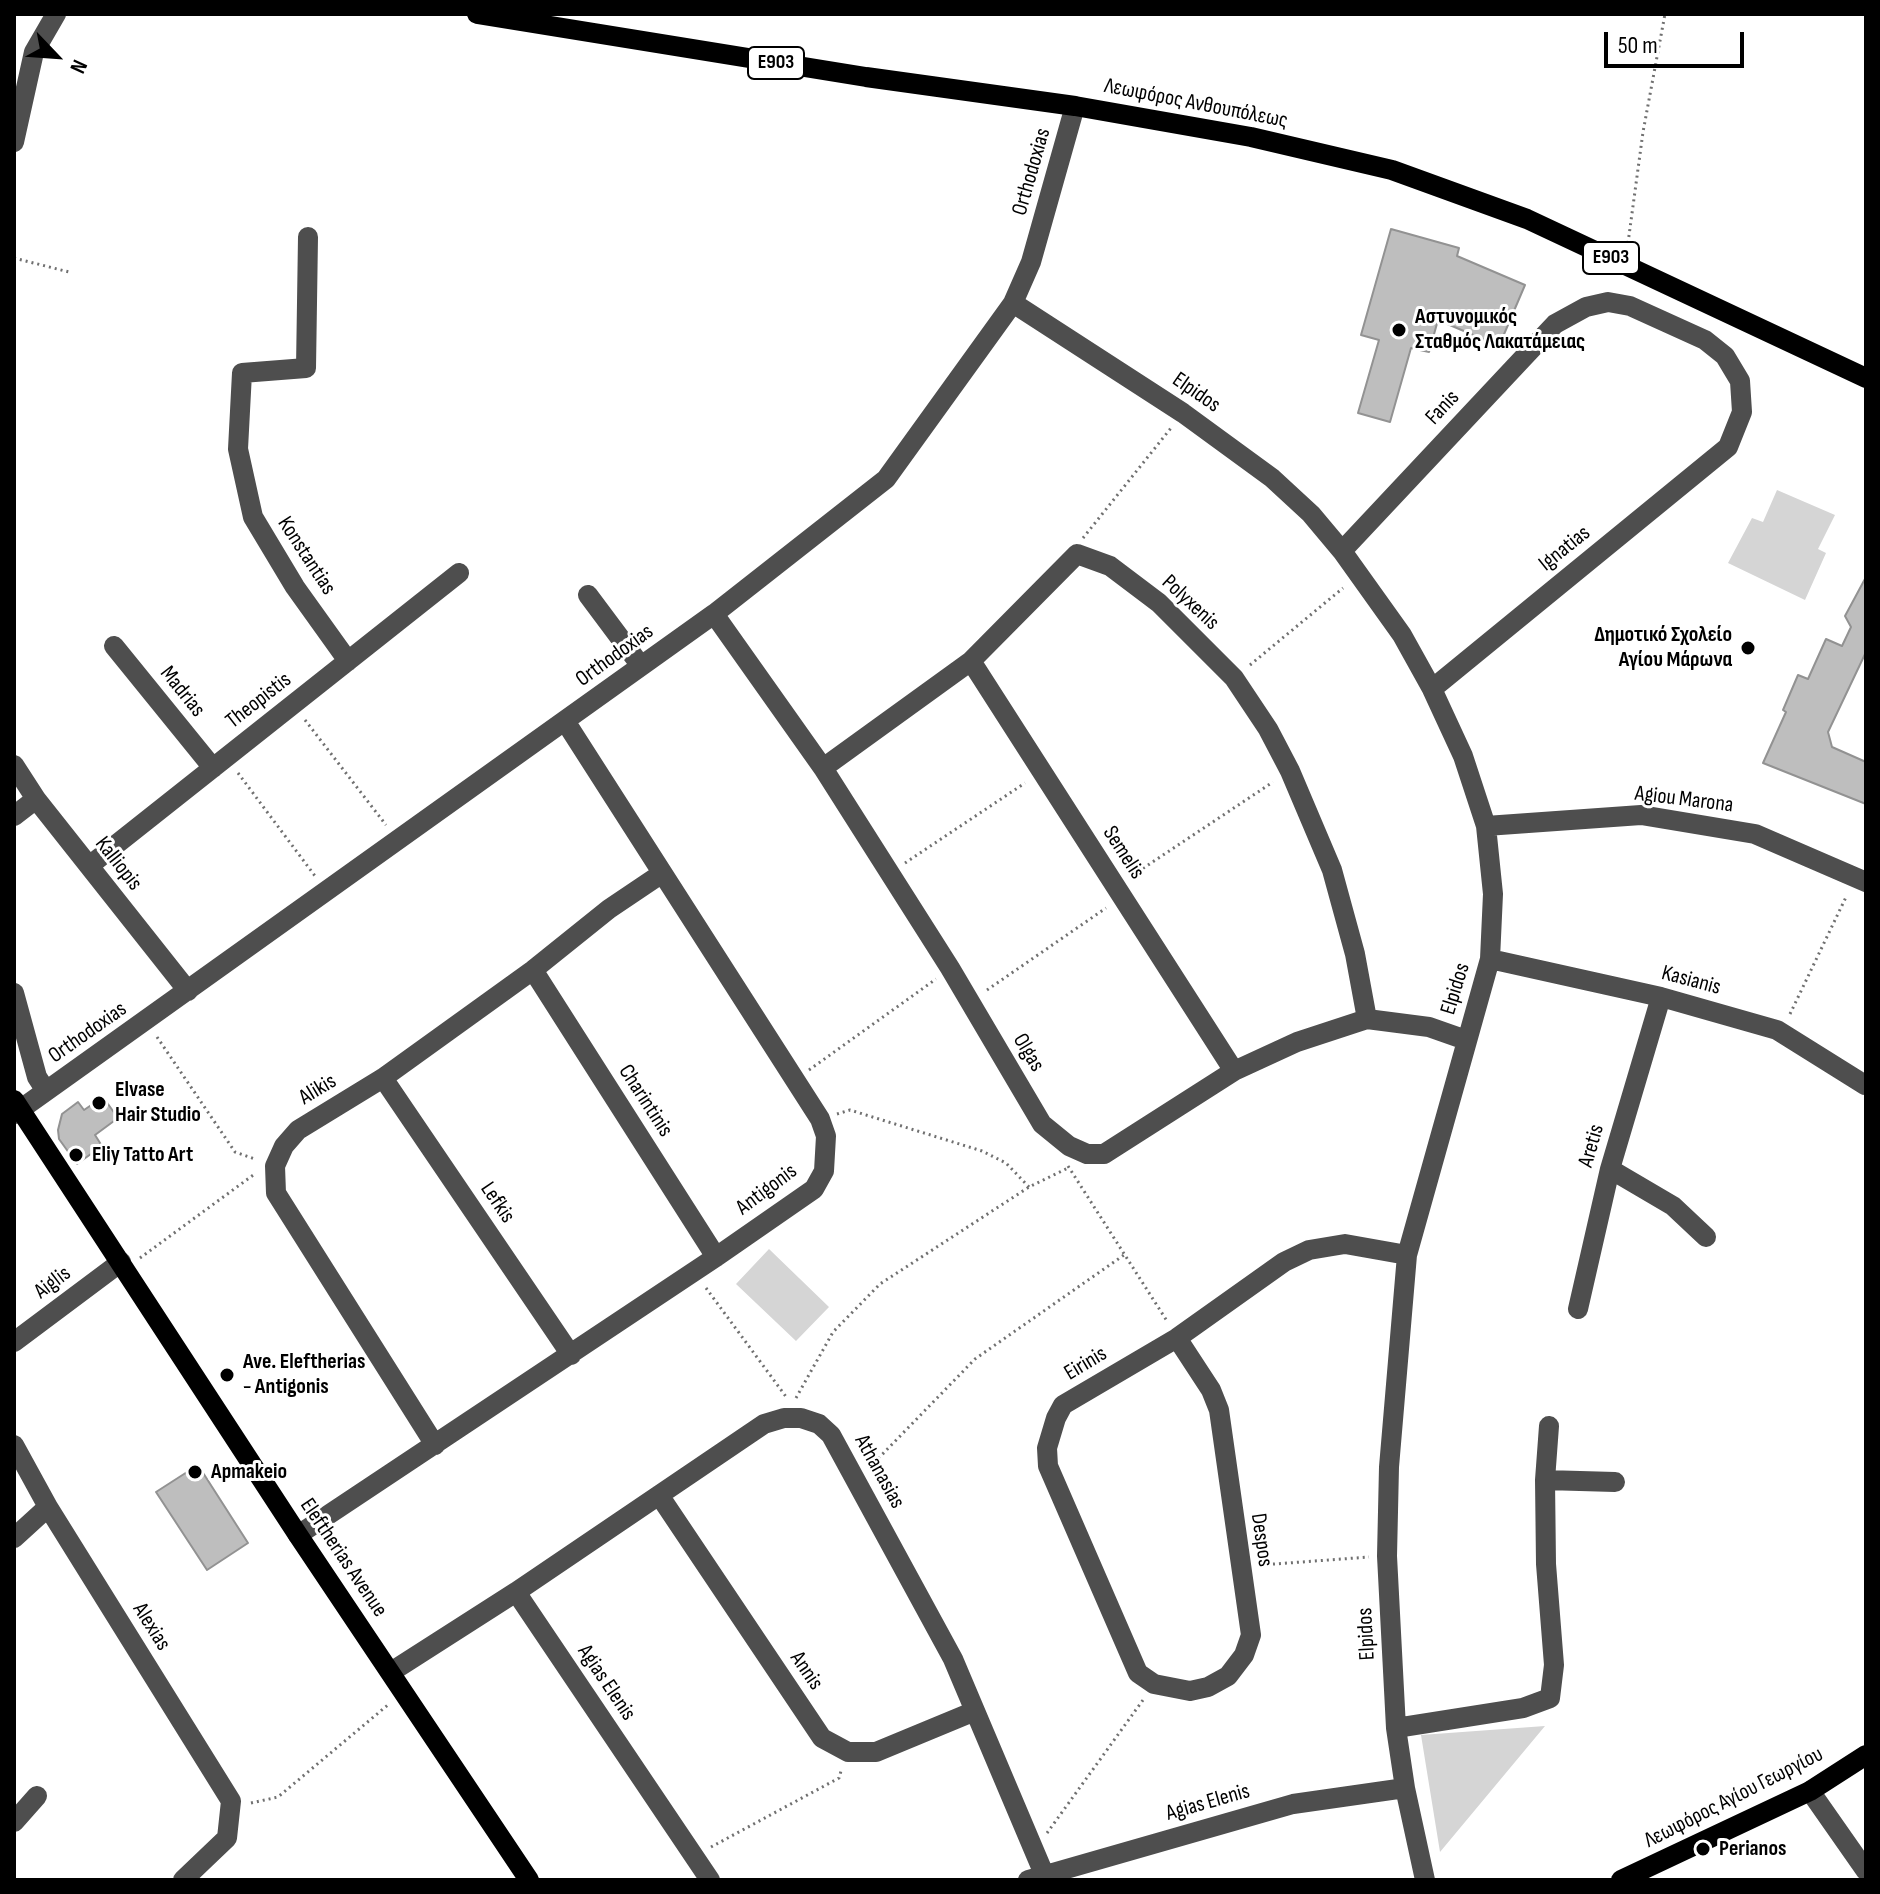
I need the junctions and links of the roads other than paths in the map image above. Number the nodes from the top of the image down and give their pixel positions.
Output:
1 (56, 14) edge
2 (477, 14) edge
3 (1075, 106) junction
4 (14, 142) edge
5 (308, 237) dead end
6 (1013, 303) junction
7 (1866, 378) edge
8 (1728, 447) joint
9 (1342, 551) junction
10 (459, 573) dead end
11 (588, 595) dead end
12 (714, 614) junction
13 (114, 646) dead end
14 (348, 661) junction
15 (971, 661) junction
16 (641, 666) junction
17 (1432, 689) junction
18 (565, 721) junction
19 (220, 763) junction
20 (14, 765) edge
21 (823, 768) junction
22 (36, 799) junction
23 (14, 816) edge
24 (1486, 826) junction
25 (89, 866) junction
26 (661, 874) junction
27 (1861, 879) edge
28 (1490, 959) junction
29 (533, 970) junction
30 (188, 991) junction
31 (14, 993) edge
32 (1661, 997) junction
33 (1367, 1019) junction
34 (1466, 1040) junction
35 (1234, 1071) junction
36 (383, 1078) junction
37 (1865, 1085) edge
38 (46, 1091) junction
39 (16, 1108) edge
40 (1610, 1169) junction
41 (1706, 1237) dead end
42 (1407, 1255) junction
43 (716, 1257) junction
44 (123, 1266) junction
45 (1578, 1309) dead end
46 (1177, 1338) junction
47 (14, 1342) edge
48 (571, 1355) junction
49 (1549, 1426) dead end
50 (14, 1445) edge
51 (435, 1445) junction
52 (1545, 1480) junction
53 (1615, 1482) dead end
54 (659, 1495) junction
55 (48, 1507) junction
56 (298, 1535) junction
57 (14, 1538) edge
58 (516, 1592) junction
59 (391, 1672) junction
60 (1154, 1684) joint
61 (975, 1711) junction
62 (1396, 1728) junction
63 (1866, 1755) edge
64 (1405, 1788) junction
65 (1810, 1791) junction
66 (37, 1796) dead end
67 (14, 1822) edge
68 (1866, 1871) edge
69 (1036, 1877) edge
70 (528, 1879) edge
71 (183, 1880) edge
72 (710, 1880) edge
73 (1425, 1880) edge
74 (1621, 1880) edge

1 - 4 street
2 - 3 main road, Λεωφόρος Ανθουπόλεως / E903
3 - 6 street, Orthodoxias
3 - 7 main road, Λεωφόρος Ανθουπόλεως / E903
5 - 14 street, Konstantias
6 - 9 street, Elpidos
6 - 12 street, Orthodoxias
8 - 9 street, Fanis
8 - 17 street, Ignatias
9 - 17 street, Elpidos
10 - 14 street, Theopistis
11 - 16 street
12 - 16 street, Orthodoxias
12 - 21 street, Olgas
13 - 19 street, Madrias
14 - 19 street, Theopistis
15 - 21 street
15 - 33 street, Polyxenis
15 - 35 street, Semelis
16 - 18 street, Orthodoxias
17 - 24 street, Elpidos
18 - 26 street, Antigonis
18 - 30 street, Orthodoxias
19 - 25 street, Theopistis
20 - 22 street, Kalliopis
21 - 35 street, Olgas
22 - 23 street
22 - 25 street, Kalliopis
24 - 27 street, Agiou Marona
24 - 28 street, Elpidos
25 - 30 street, Kalliopis
26 - 29 street, Alikis
26 - 43 street, Antigonis
28 - 32 street, Kasianis
28 - 34 street, Elpidos
29 - 36 street, Alikis
29 - 43 street, Charintinis
30 - 38 street, Orthodoxias
31 - 38 street
32 - 37 street, Kasianis
32 - 40 street, Aretis
33 - 34 street
33 - 35 street
34 - 42 street, Elpidos
36 - 48 street, Lefkis
36 - 51 street, Alikis
38 - 39 street, Orthodoxias
39 - 44 main road, Eleftherias Avenue
40 - 41 street
40 - 45 street, Aretis
42 - 46 street, Eirinis
42 - 62 street, Elpidos
43 - 48 street, Antigonis
44 - 47 street, Aiglis
44 - 56 main road, Eleftherias Avenue
46 - 60 street, Despos
46 - 60 street, Eirinis
48 - 51 street, Antigonis
49 - 52 street
50 - 55 street, Alexias
51 - 56 street, Antigonis
52 - 53 street
52 - 62 street
54 - 58 street, Athanasias
54 - 61 street, Annis
54 - 61 street, Athanasias
55 - 57 street
55 - 71 street, Alexias
56 - 59 main road, Eleftherias Avenue
58 - 59 street, Athanasias
58 - 72 street, Agias Elenis
59 - 70 main road, Eleftherias Avenue
61 - 69 street, Athanasias
62 - 64 street, Elpidos
63 - 65 main road, Λεωφόρος Αγίου Γεωργίου
64 - 69 street, Agias Elenis
64 - 73 street, Elpidos
65 - 68 street
65 - 74 main road, Λεωφόρος Αγίου Γεωργίου
66 - 67 street

